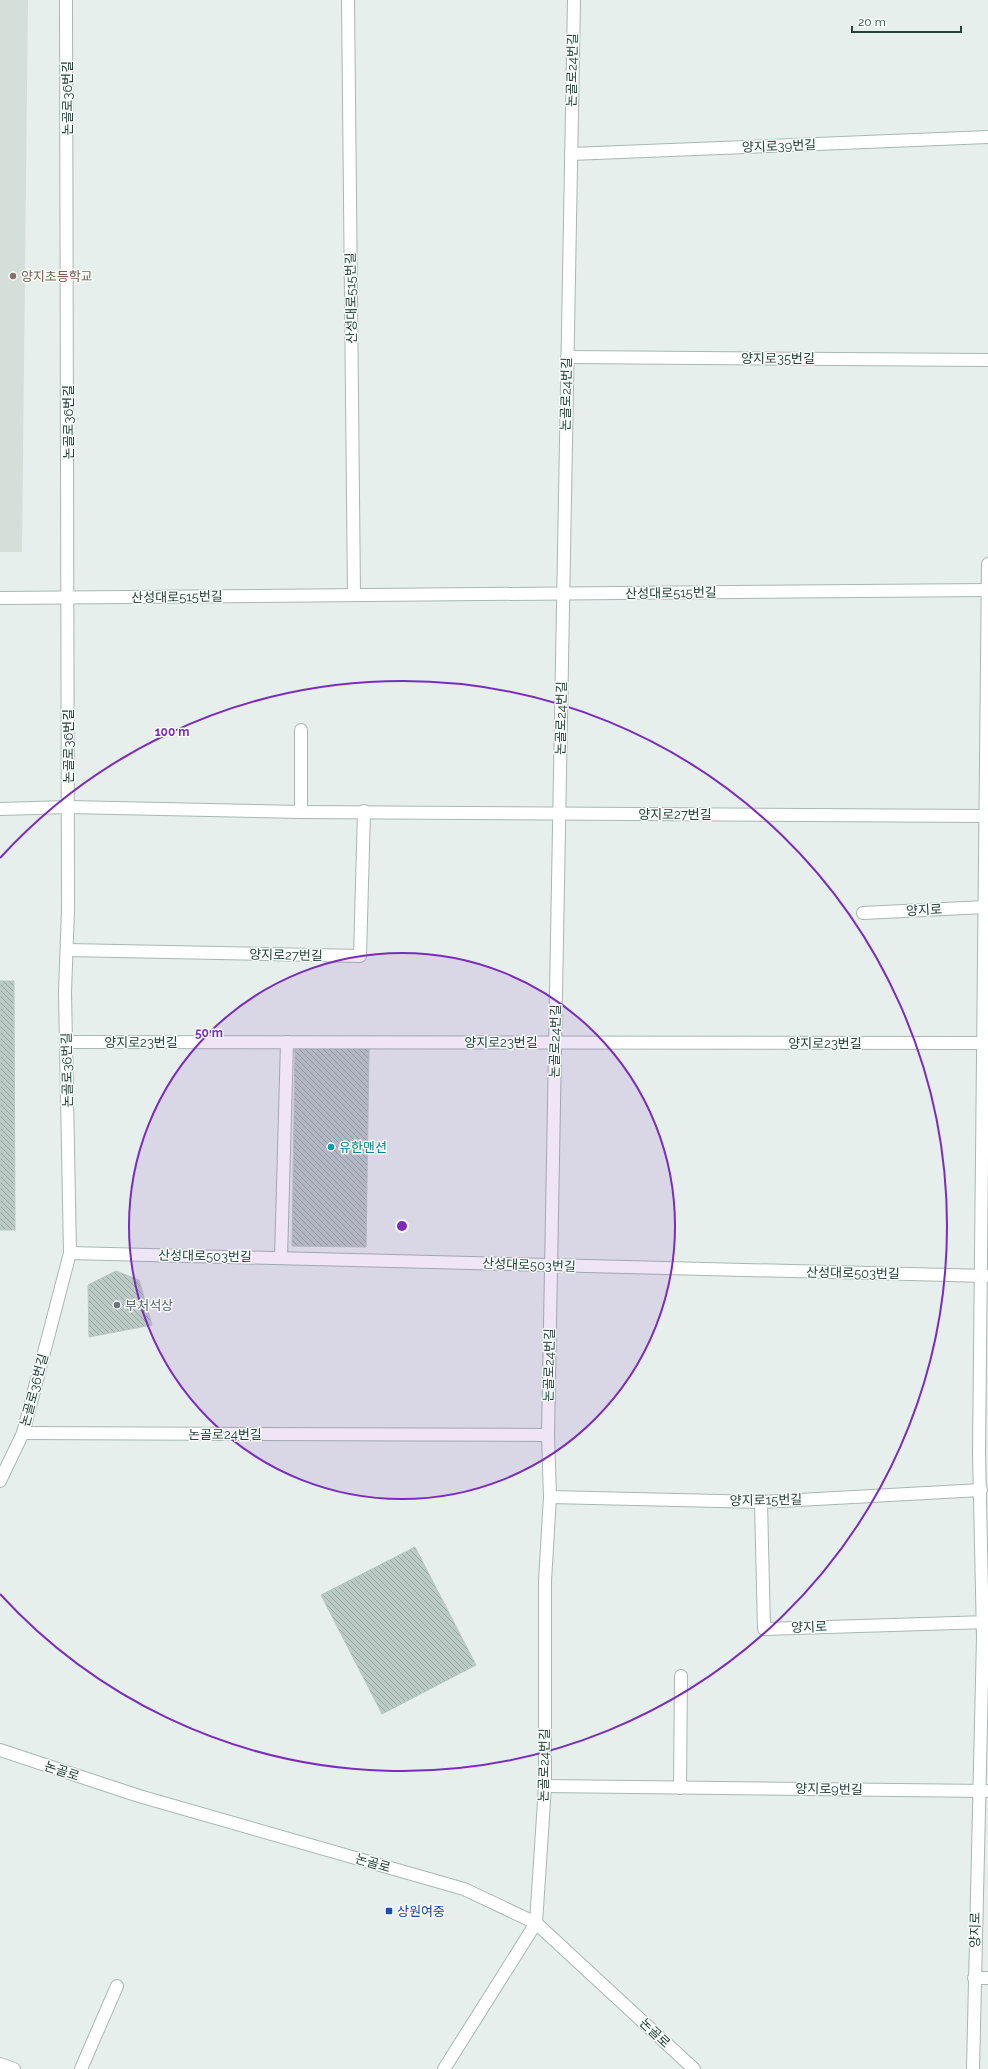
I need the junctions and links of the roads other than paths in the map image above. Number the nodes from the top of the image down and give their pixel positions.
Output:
1 (66, 0) edge
2 (348, 0) edge
3 (574, 0) edge
4 (988, 137) edge
5 (571, 154) junction
6 (567, 357) junction
7 (988, 360) edge
8 (988, 564) edge
9 (988, 590) edge
10 (563, 594) junction
11 (354, 595) junction
12 (0, 598) edge
13 (68, 598) junction
14 (301, 730) dead end
15 (68, 807) junction
16 (0, 809) edge
17 (364, 811) junction
18 (301, 812) junction
19 (559, 814) junction
20 (986, 816) junction
21 (985, 907) junction
22 (863, 913) dead end
23 (67, 950) junction
24 (66, 1042) junction
25 (287, 1042) junction
26 (555, 1042) junction
27 (983, 1043) junction
28 (70, 1252) junction
29 (281, 1258) junction
30 (551, 1265) junction
31 (985, 1276) edge
32 (23, 1433) junction
33 (548, 1435) junction
34 (984, 1453) edge
35 (0, 1482) edge
36 (981, 1490) junction
37 (550, 1497) junction
38 (761, 1502) junction
39 (985, 1622) edge
40 (681, 1676) dead end
41 (0, 1750) edge
42 (545, 1786) junction
43 (680, 1788) junction
44 (984, 1790) edge
45 (536, 1923) junction
46 (974, 1978) junction
47 (988, 1978) edge
48 (117, 1986) dead end
49 (0, 2064) edge
50 (14, 2069) edge
51 (80, 2069) edge
52 (444, 2069) edge
53 (694, 2069) edge
54 (973, 2069) edge

1 - 13 street, 논골로36번길
2 - 11 street, 산성대로515번길
3 - 5 street, 논골로24번길
4 - 5 street, 양지로39번길
5 - 6 street, 논골로24번길
6 - 7 street, 양지로35번길
6 - 10 street, 논골로24번길
8 - 9 street, 양지로
9 - 10 street, 산성대로515번길
9 - 20 street, 양지로
10 - 11 street, 산성대로515번길
10 - 19 street, 논골로24번길
11 - 13 street, 산성대로515번길
12 - 13 street, 산성대로515번길
13 - 15 street, 논골로36번길
14 - 18 street
15 - 16 street, 양지로27번길
15 - 18 street, 양지로27번길
15 - 23 street, 논골로36번길
17 - 18 street, 양지로27번길
17 - 19 street, 양지로27번길
17 - 23 street, 양지로27번길
19 - 20 street, 양지로27번길
19 - 26 street, 논골로24번길
20 - 21 street, 양지로
21 - 22 street, 양지로
21 - 27 street, 양지로
23 - 24 street, 논골로36번길
24 - 25 street, 양지로23번길
24 - 28 street, 논골로36번길
25 - 26 street, 양지로23번길
25 - 29 street
26 - 27 street, 양지로23번길
26 - 30 street, 논골로24번길
27 - 31 street, 양지로
28 - 29 street, 산성대로503번길
28 - 32 street, 논골로36번길
29 - 30 street, 산성대로503번길
30 - 31 street, 산성대로503번길
30 - 33 street, 논골로24번길
31 - 34 street, 양지로
32 - 33 street, 논골로24번길
32 - 35 street, 논골로36번길
33 - 37 street, 논골로24번길
34 - 36 street, 양지로
36 - 38 street, 양지로15번길
36 - 39 street, 양지로
37 - 38 street, 양지로15번길
37 - 42 street, 논골로24번길
38 - 39 street, 양지로
39 - 44 street, 양지로
40 - 43 street
41 - 45 street, 논골로
42 - 43 street, 양지로9번길
42 - 45 street, 논골로24번길
43 - 44 street, 양지로9번길
44 - 46 street, 양지로
45 - 52 street, 논골로24번길
45 - 53 street, 논골로
46 - 47 street
46 - 54 street, 양지로
48 - 51 street
49 - 50 street

